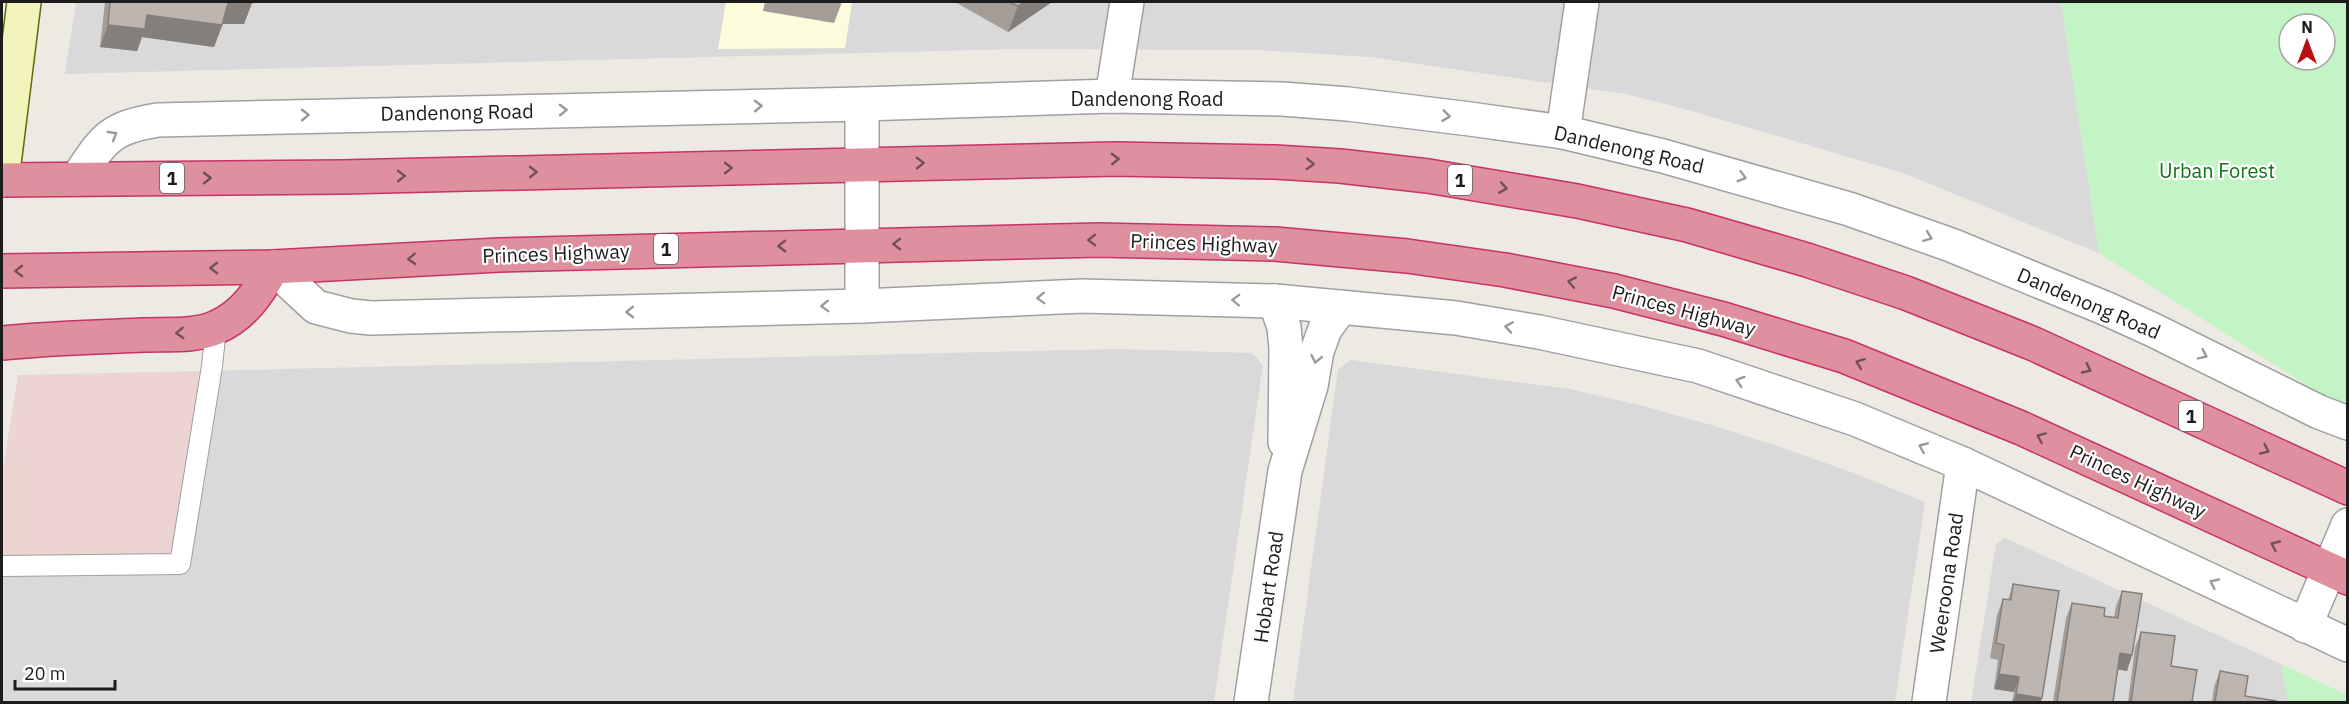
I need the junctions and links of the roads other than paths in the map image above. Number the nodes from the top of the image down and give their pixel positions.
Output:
1 (24, 2) edge
2 (1127, 2) edge
3 (1582, 2) edge
4 (1112, 96) junction
5 (862, 104) junction
6 (6, 115) edge
7 (1563, 132) junction
8 (862, 164) junction
9 (77, 179) junction
10 (2, 180) edge
11 (862, 245) junction
12 (273, 267) junction
13 (2, 271) edge
14 (1275, 301) junction
15 (862, 306) junction
16 (1341, 307) junction
17 (216, 328) junction
18 (2, 343) edge
19 (2348, 423) edge
20 (1963, 464) junction
21 (1285, 471) junction
22 (2348, 488) edge
23 (2348, 525) edge
24 (2, 566) edge
25 (2338, 574) edge
26 (2305, 626) junction
27 (2348, 645) edge
28 (1251, 702) edge
29 (1929, 702) edge

1 - 6 main road
2 - 4 street
3 - 7 street
4 - 5 street, Dandenong Road
4 -> 7 street, Dandenong Road
5 - 8 street
9 -> 5 street, Dandenong Road
6 - 10 main road
7 -> 19 street, Dandenong Road
9 -> 8 highway, 1
8 - 11 street
8 -> 22 highway, 1
9 - 10 highway, 1
11 -> 12 highway, Princes Highway / 1
11 - 15 street
25 -> 11 highway, Princes Highway / 1
12 -> 13 highway, Princes Highway / 1
15 -> 12 street
12 - 17 highway
14 -> 15 street
14 - 16 street
14 - 21 street, Hobart Road
20 -> 16 street
16 -> 21 street, Hobart Road
17 -> 18 highway
17 - 24 lane
26 -> 20 street
20 - 29 street, Weeroona Road
21 - 28 street, Hobart Road
23 - 25 street
25 - 26 street
26 - 27 street

